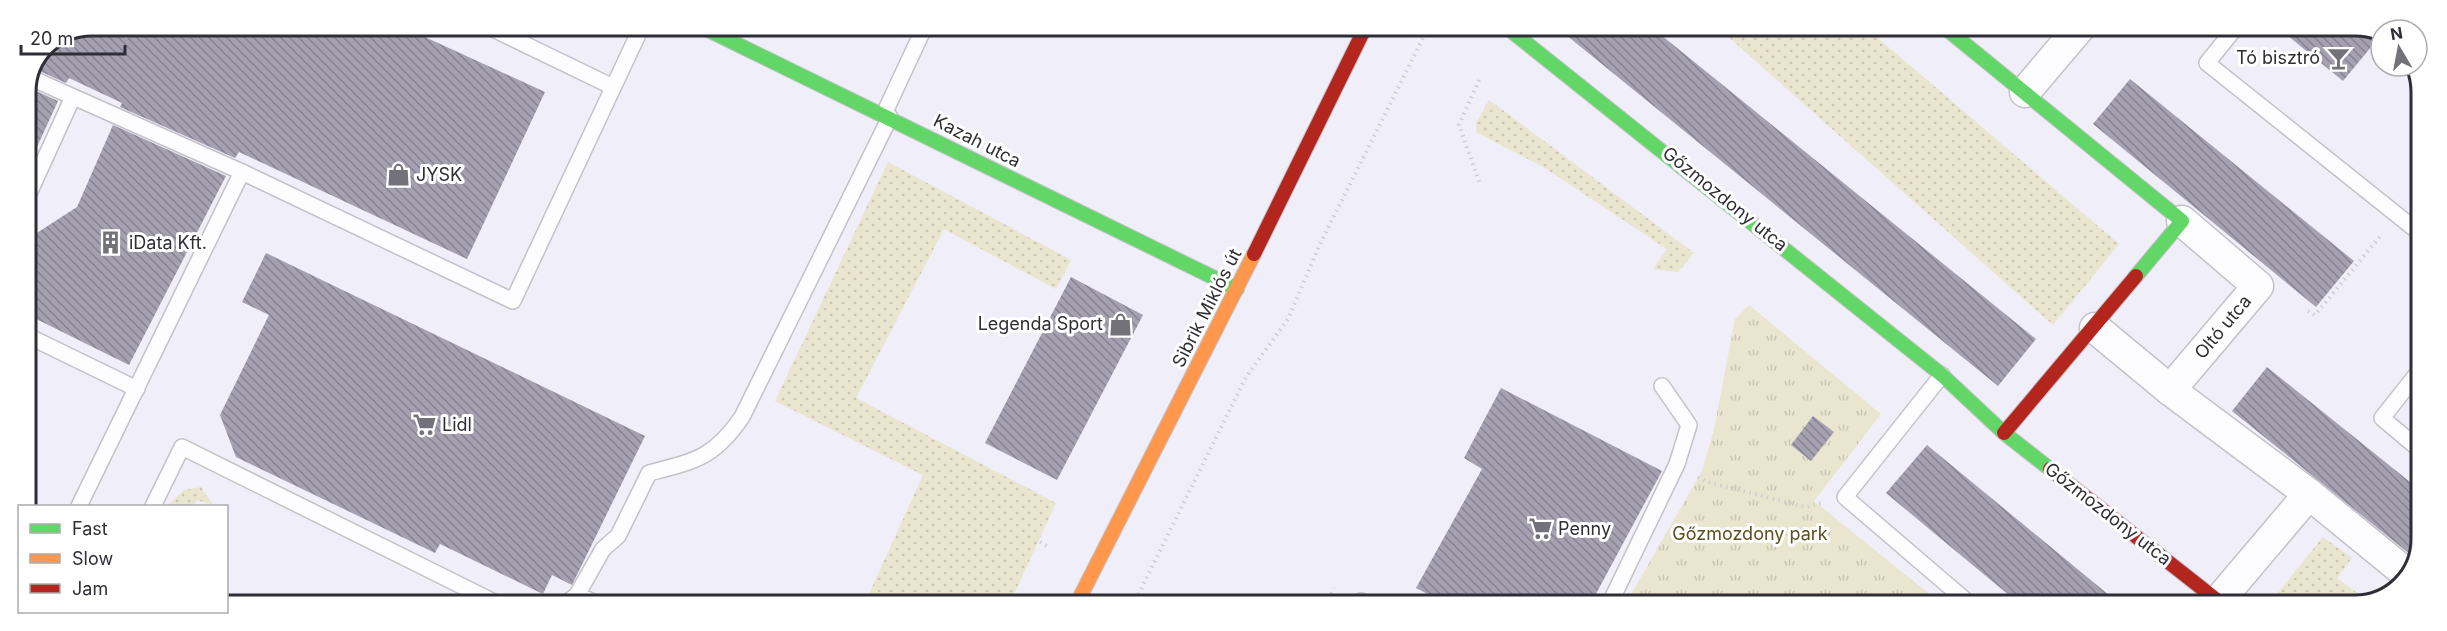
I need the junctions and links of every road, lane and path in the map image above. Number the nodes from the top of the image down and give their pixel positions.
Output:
1 (508, 36) edge
2 (637, 36) edge
3 (721, 36) edge
4 (921, 36) edge
5 (1361, 36) edge
6 (1424, 36) edge
7 (1518, 36) edge
8 (1955, 36) edge
9 (2072, 36) edge
10 (2229, 36) edge
11 (1479, 80) dead end
12 (37, 81) edge
13 (613, 87) junction
14 (2025, 92) junction
15 (73, 97) junction
16 (887, 115) junction
17 (242, 172) junction
18 (36, 178) edge
19 (1480, 184) dead end
20 (2397, 216) junction
21 (2182, 221) junction
22 (2411, 226) edge
23 (1237, 289) junction
24 (2308, 311) dead end
25 (2095, 328) junction
26 (36, 340) edge
27 (1942, 375) junction
28 (2411, 381) edge
29 (1662, 386) dead end
30 (137, 389) junction
31 (2170, 390) junction
32 (2004, 433) junction
33 (2411, 442) edge
34 (1677, 464) junction
35 (2309, 494) junction
36 (1845, 497) junction
37 (80, 505) edge
38 (154, 505) edge
39 (1040, 542) dead end
40 (1049, 547) dead end
41 (2402, 570) edge
42 (1334, 588) dead end
43 (480, 595) edge
44 (574, 595) edge
45 (1081, 595) edge
46 (1138, 595) edge
47 (1331, 595) edge
48 (1614, 595) edge
49 (1959, 595) edge
50 (2206, 595) edge
51 (2223, 595) edge

1 - 13 lane
2 - 13 lane
3 - 16 street, Kazah utca
4 - 16 lane
5 - 23 street, Sibrik Miklós út
6 - 46 path
7 - 27 street, Gőzmozdony utca
8 - 14 street, Oltó utca
9 - 14 street
10 - 20 lane
11 - 19 path
12 - 15 lane
13 - 17 lane
14 - 21 street, Oltó utca
15 - 17 lane
15 - 18 lane
16 - 23 street, Kazah utca
16 - 44 lane
17 - 30 lane
20 - 22 lane
20 - 24 path
21 - 25 street
21 - 31 street, Oltó utca
23 - 45 street, Sibrik Miklós út
25 - 31 street
25 - 32 street
26 - 30 lane
27 - 32 street, Gőzmozdony utca
27 - 36 lane
28 - 33 lane
29 - 34 lane
30 - 37 lane
31 - 35 street
32 - 50 street, Gőzmozdony utca
34 - 36 path
34 - 48 lane
35 - 41 street
35 - 51 street
36 - 49 lane
38 - 43 lane
39 - 40 path
42 - 47 path

